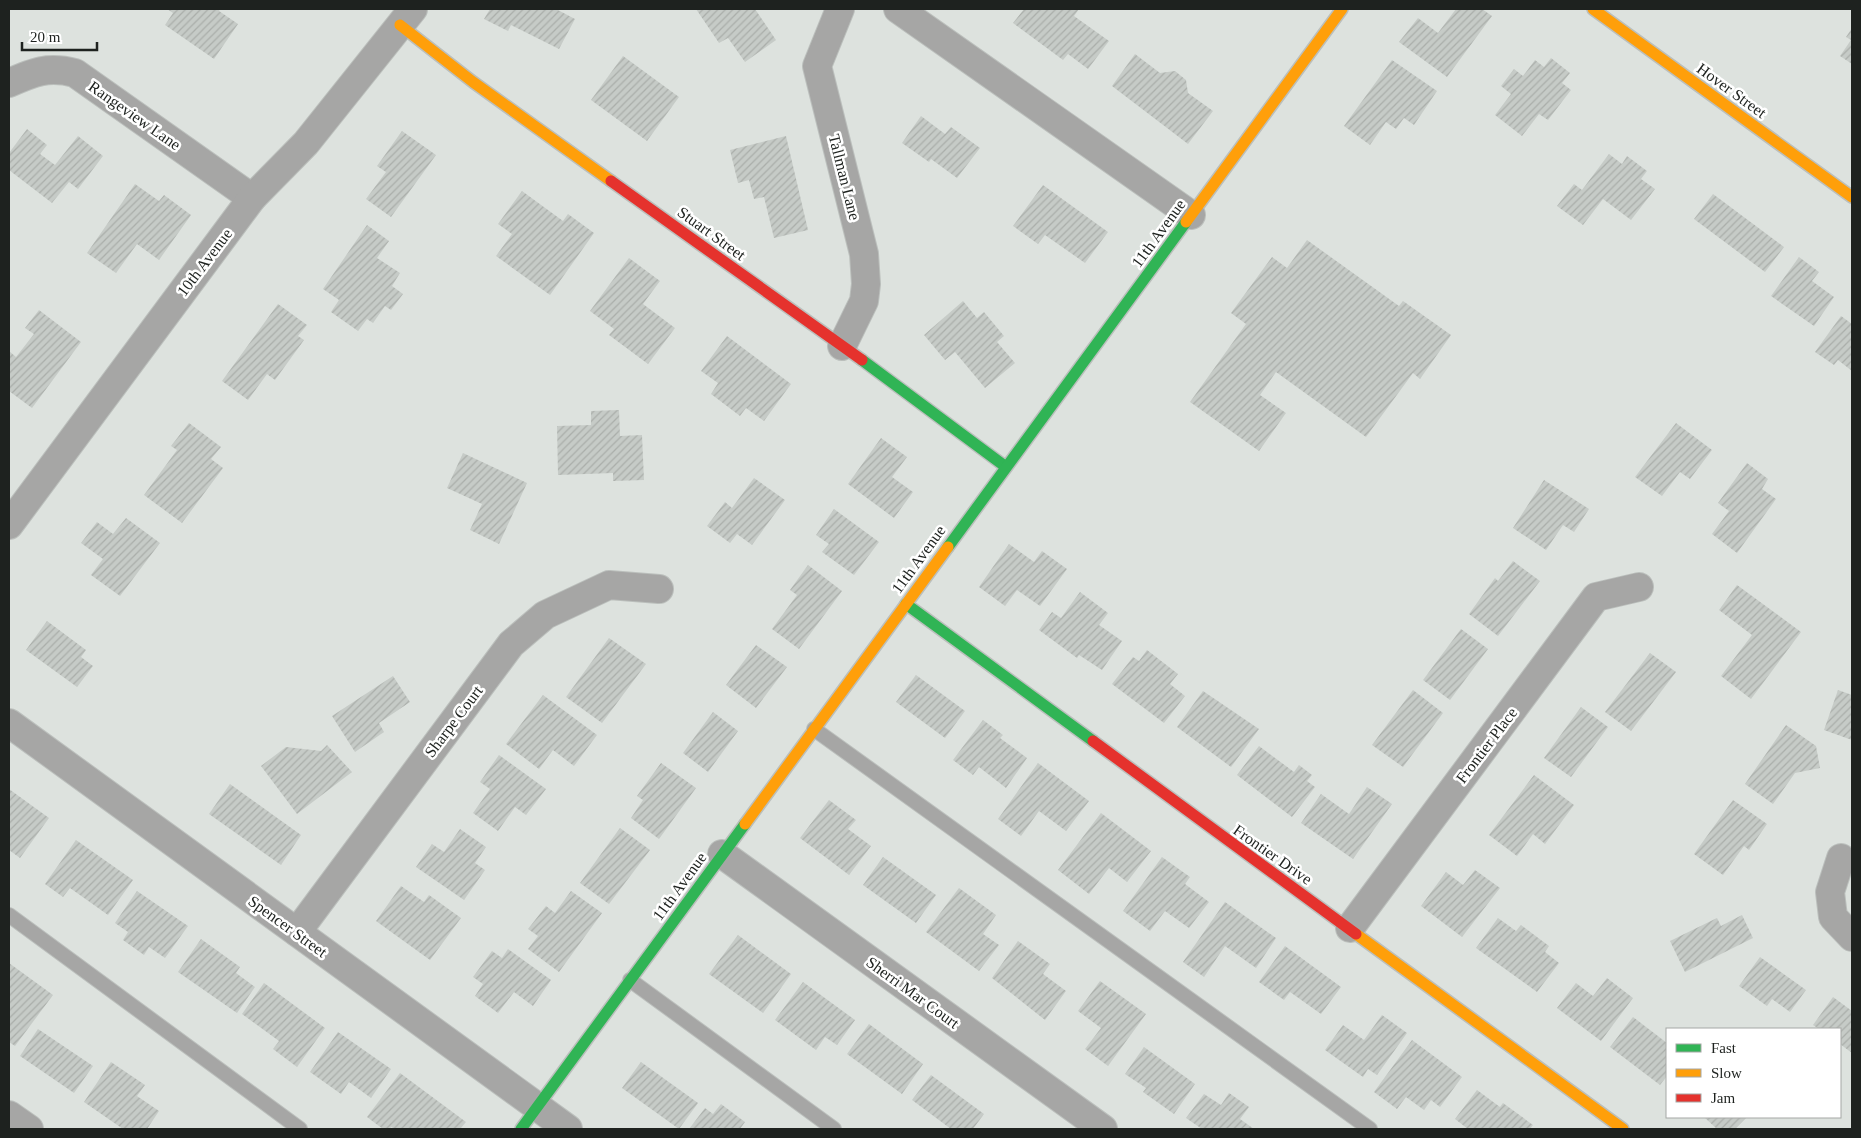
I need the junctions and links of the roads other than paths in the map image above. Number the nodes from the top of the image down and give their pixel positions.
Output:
1 (840, 9) edge
2 (898, 9) edge
3 (1342, 9) edge
4 (1593, 9) edge
5 (406, 17) edge
6 (9, 82) edge
7 (1852, 196) edge
8 (252, 198) junction
9 (1191, 215) junction
10 (842, 346) junction
11 (1006, 467) junction
12 (9, 526) edge
13 (1639, 587) dead end
14 (659, 589) dead end
15 (906, 604) junction
16 (9, 723) edge
17 (814, 729) junction
18 (722, 854) junction
19 (1841, 858) dead end
20 (9, 915) edge
21 (1350, 928) junction
22 (297, 932) junction
23 (1852, 937) edge
24 (630, 980) junction
25 (537, 1107) junction
26 (9, 1115) edge
27 (29, 1129) edge
28 (300, 1129) edge
29 (521, 1129) edge
30 (568, 1129) edge
31 (834, 1129) edge
32 (1103, 1129) edge
33 (1370, 1129) edge
34 (1623, 1129) edge

1 - 10 street, Tallman Lane
2 - 9 street
3 - 9 street, 11th Avenue
4 - 7 street, Hover Street
5 - 8 street, 10th Avenue
5 - 10 street, Stuart Street
6 - 8 street, Rangeview Lane
8 - 12 street, 10th Avenue
9 - 11 street, 11th Avenue
10 - 11 street, Stuart Street
11 - 15 street, 11th Avenue
13 - 21 street, Frontier Place
14 - 22 street, Sharpe Court
15 - 17 street, 11th Avenue
15 - 21 street, Frontier Drive
16 - 22 street, Spencer Street
17 - 18 street, 11th Avenue
17 - 33 lane
18 - 24 street, 11th Avenue
18 - 32 street, Sherri Mar Court
19 - 23 street
20 - 28 lane
21 - 34 street, Frontier Drive
22 - 25 street, Spencer Street
24 - 25 street, 11th Avenue
24 - 31 lane
25 - 29 street, 11th Avenue
25 - 30 street, Spencer Street
26 - 27 street

